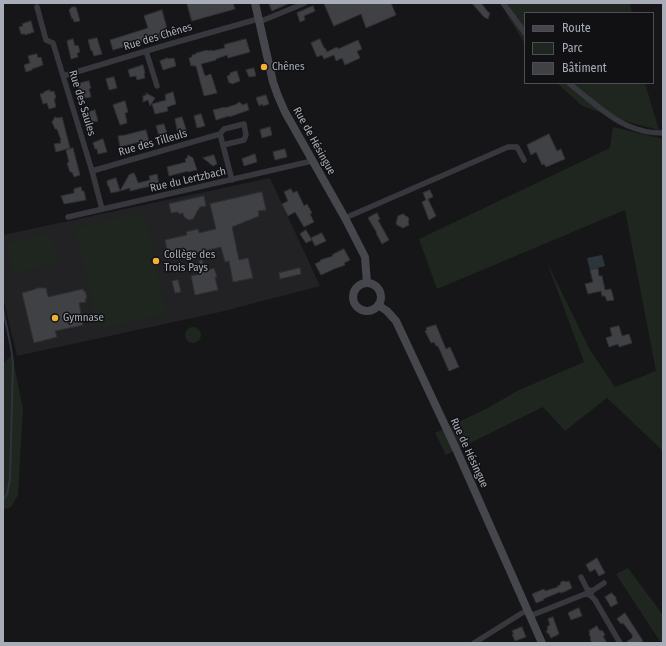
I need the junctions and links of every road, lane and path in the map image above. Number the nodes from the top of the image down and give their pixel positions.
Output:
1 (255, 3) edge
2 (305, 3) edge
3 (503, 3) edge
4 (37, 7) dead end
5 (259, 20) junction
6 (524, 33) edge
7 (146, 52) junction
8 (63, 76) junction
9 (571, 84) edge
10 (157, 86) dead end
11 (663, 133) edge
12 (220, 134) junction
13 (223, 145) junction
14 (524, 160) dead end
15 (312, 161) junction
16 (92, 171) junction
17 (232, 180) junction
18 (102, 209) junction
19 (68, 217) dead end
20 (345, 218) junction
21 (367, 283) junction
22 (378, 305) junction
23 (581, 577) dead end
24 (604, 583) dead end
25 (591, 593) junction
26 (529, 613) junction
27 (474, 643) edge
28 (542, 643) edge
29 (620, 643) edge

1 - 5 main road, Rue de Hésingue
2 - 5 street, Rue des Chênes
3 - 6 street
4 - 8 street, Rue des Saules
5 - 7 street, Rue des Chênes
5 - 15 main road, Rue de Hésingue
7 - 8 street, Rue des Chênes
7 - 10 street
8 - 16 street, Rue des Saules
9 - 11 street
12 - 13 street
12 - 13 street, Rue des Tilleuls
12 - 16 street, Rue des Tilleuls
13 - 17 street
14 - 20 street
15 - 17 street, Rue du Lertzbach
15 - 20 main road, Rue de Hésingue
16 - 18 street, Rue des Saules
17 - 18 street, Rue du Lertzbach
18 - 19 street, Rue du Lertzbach
20 - 21 main road, Rue de Hésingue
21 - 22 main road
21 - 22 main road
22 - 26 main road, Rue de Hésingue
23 - 25 street
24 - 25 street
25 - 26 street
25 - 29 street
26 - 27 street
26 - 28 main road, Rue de Hésingue

